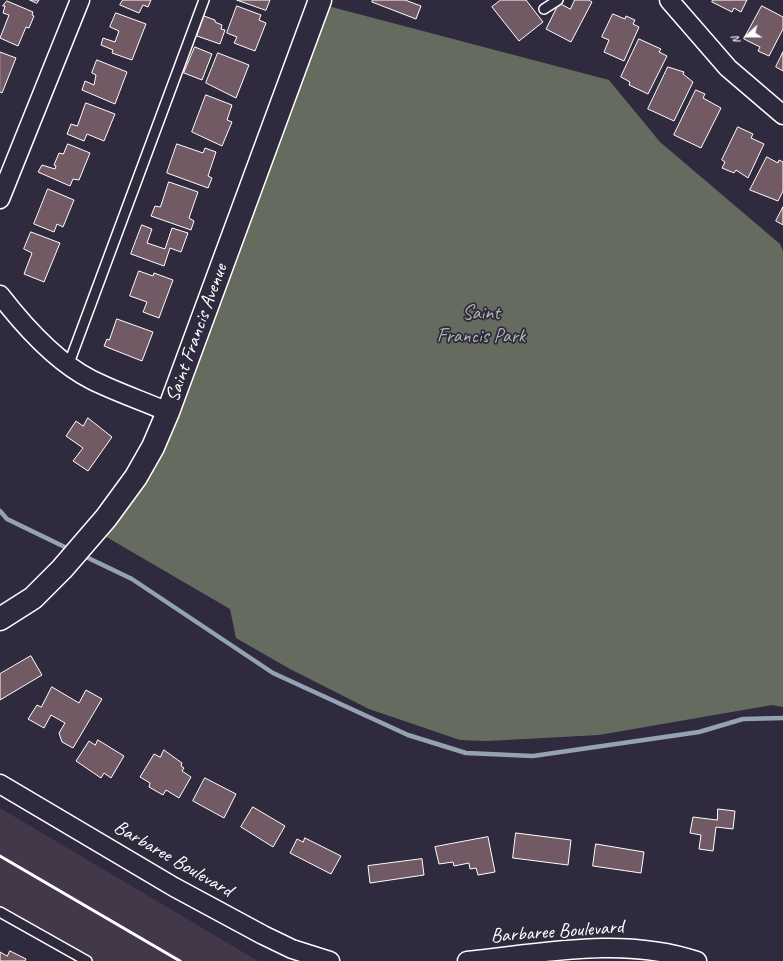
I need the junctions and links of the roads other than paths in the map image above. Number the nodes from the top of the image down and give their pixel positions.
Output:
1 (80, 0) edge
2 (204, 0) edge
3 (320, 0) edge
4 (558, 0) edge
5 (668, 0) edge
6 (544, 9) dead end
7 (783, 115) edge
8 (0, 199) edge
9 (0, 295) edge
10 (68, 366) junction
11 (168, 412) junction
12 (0, 619) edge
13 (0, 784) edge
14 (0, 912) edge
15 (86, 961) edge
16 (330, 961) edge
17 (467, 961) edge
18 (697, 961) edge

1 - 8 street
2 - 10 lane
3 - 11 street, Saint Francis Avenue
4 - 6 lane
5 - 7 street
9 - 10 street
10 - 11 street
11 - 12 street, Saint Francis Avenue
13 - 16 street, Barbaree Boulevard
14 - 15 lane
17 - 18 street, Barbaree Boulevard

